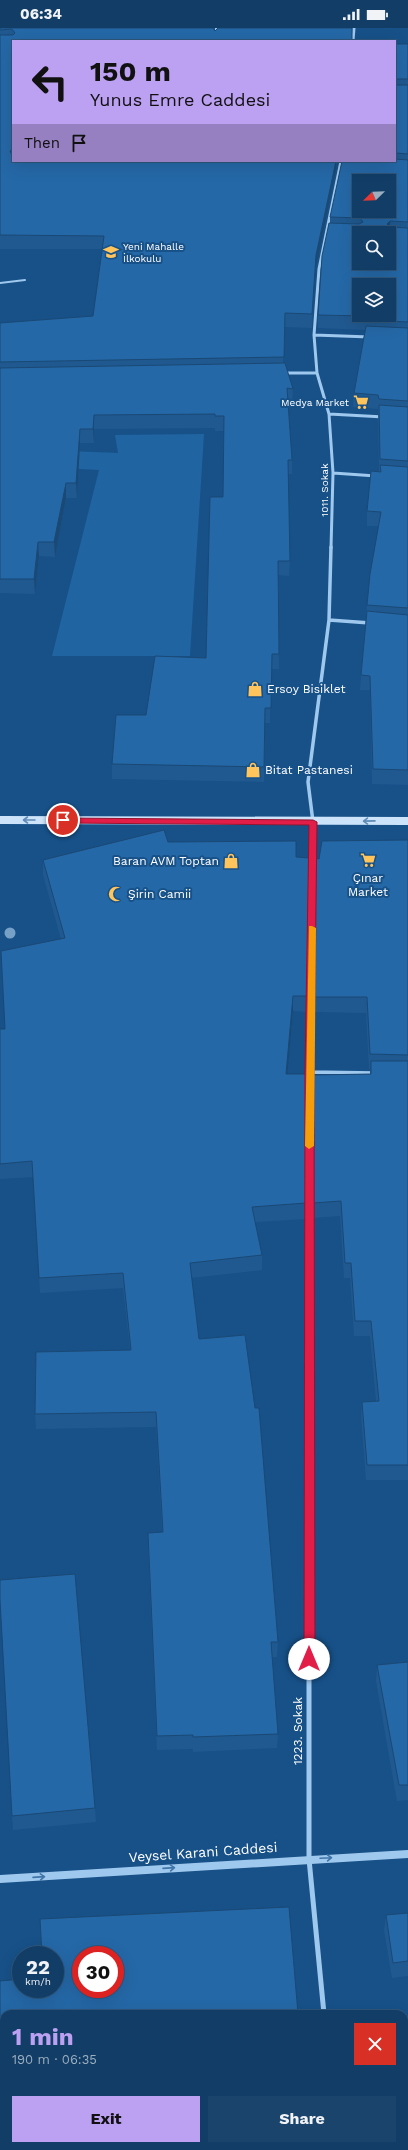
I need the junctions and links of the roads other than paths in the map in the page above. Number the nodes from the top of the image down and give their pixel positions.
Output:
1 (216, 28) edge
2 (354, 28) edge
3 (215, 40) edge
4 (353, 40) edge
5 (341, 162) edge
6 (332, 167) edge
7 (340, 167) junction
8 (347, 167) edge
9 (326, 233) junction
10 (332, 234) edge
11 (25, 280) dead end
12 (0, 283) edge
13 (314, 335) junction
14 (377, 338) edge
15 (317, 373) junction
16 (278, 374) edge
17 (329, 414) junction
18 (392, 417) edge
19 (333, 473) junction
20 (378, 476) edge
21 (329, 620) junction
22 (376, 623) edge
23 (0, 820) edge
24 (408, 821) edge
25 (313, 822) junction
26 (309, 1072) junction
27 (378, 1073) edge
28 (408, 1854) edge
29 (309, 1859) junction
30 (0, 1879) edge
31 (324, 2010) edge

1 - 3 lane
2 - 4 street
5 - 7 street, 1011. Sokak
6 - 7 street
7 - 8 street
7 - 9 street, 1011. Sokak
9 - 10 street
9 - 13 street, 1011. Sokak
11 - 12 lane
13 - 14 street
13 - 15 street, 1011. Sokak
15 - 16 street
15 - 17 street, 1011. Sokak
17 - 18 street
17 - 19 street, 1011. Sokak
19 - 20 street
19 - 21 street, 1011. Sokak
21 - 22 street
21 - 25 street, 1011. Sokak
25 -> 23 main road
24 -> 25 main road
25 - 26 street, 1223. Sokak
26 - 27 street
26 - 29 street, 1223. Sokak
29 -> 28 street, Veysel Karani Caddesi
30 -> 29 street, Veysel Karani Caddesi
29 - 31 street, 1223. Sokak

